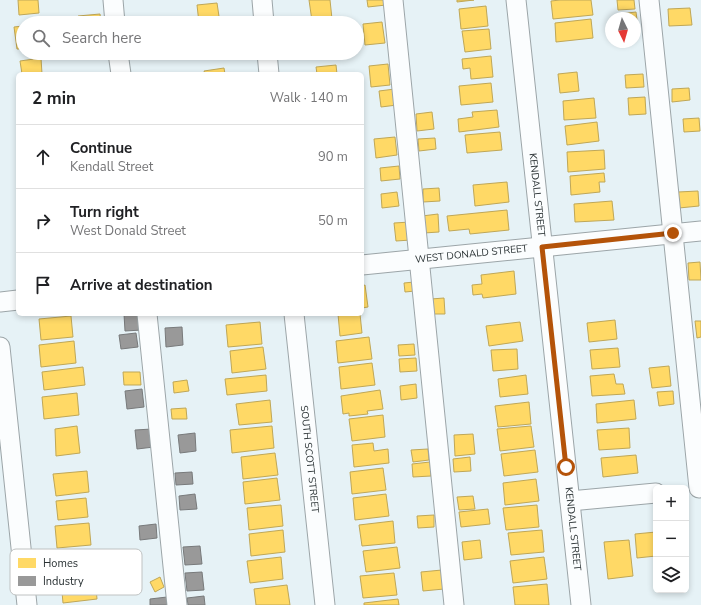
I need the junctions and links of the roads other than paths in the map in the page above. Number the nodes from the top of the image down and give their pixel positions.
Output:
1 (112, 0) edge
2 (262, 0) edge
3 (393, 0) edge
4 (516, 0) edge
5 (649, 0) edge
6 (114, 16) edge
7 (263, 16) edge
8 (119, 60) edge
9 (268, 60) edge
10 (121, 72) edge
11 (269, 72) edge
12 (701, 231) edge
13 (673, 233) junction
14 (542, 247) junction
15 (419, 259) junction
16 (364, 265) edge
17 (16, 300) edge
18 (0, 302) edge
19 (146, 316) edge
20 (294, 316) edge
21 (0, 347) edge
22 (696, 489) edge
23 (653, 493) edge
24 (570, 501) junction
25 (21, 549) edge
26 (26, 595) edge
27 (27, 605) edge
28 (177, 605) edge
29 (325, 605) edge
30 (454, 605) edge
31 (581, 605) edge

1 - 6 street
2 - 7 street
3 - 15 street
4 - 14 street, KENDALL STREET
5 - 13 street
8 - 10 street
9 - 11 street
12 - 13 street, WEST DONALD STREET
13 - 14 street, WEST DONALD STREET
13 - 22 street
14 - 15 street, WEST DONALD STREET
14 - 24 street, KENDALL STREET
15 - 16 street, WEST DONALD STREET
15 - 30 street
17 - 18 street
19 - 28 street
20 - 29 street, SOUTH SCOTT STREET
21 - 25 street
23 - 24 street
24 - 31 street, KENDALL STREET
26 - 27 street

